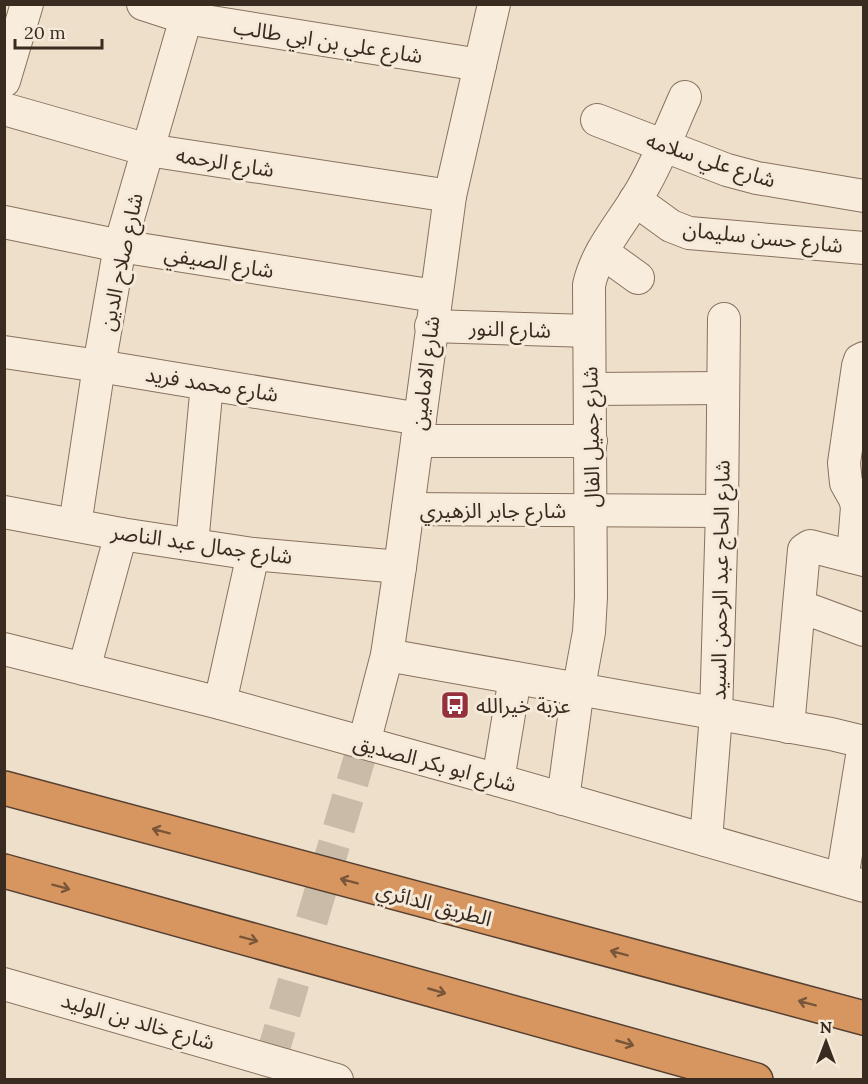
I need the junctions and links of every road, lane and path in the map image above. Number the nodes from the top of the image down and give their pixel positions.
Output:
1 (27, 4) edge
2 (143, 4) edge
3 (494, 4) edge
4 (188, 11) edge
5 (480, 64) junction
6 (4, 81) edge
7 (685, 97) dead end
8 (4, 110) edge
9 (597, 120) dead end
10 (663, 146) junction
11 (148, 150) junction
12 (450, 196) junction
13 (864, 196) edge
14 (635, 201) junction
15 (4, 222) edge
16 (120, 246) junction
17 (864, 248) edge
18 (602, 252) junction
19 (638, 278) dead end
20 (433, 311) junction
21 (724, 319) dead end
22 (589, 331) junction
23 (4, 352) edge
24 (862, 359) edge
25 (99, 366) junction
26 (207, 384) junction
27 (723, 388) junction
28 (591, 389) junction
29 (418, 430) junction
30 (591, 441) junction
31 (854, 475) edge
32 (408, 509) junction
33 (592, 510) junction
34 (722, 511) junction
35 (4, 512) edge
36 (75, 525) junction
37 (121, 534) junction
38 (192, 544) junction
39 (253, 554) junction
40 (858, 559) edge
41 (400, 567) junction
42 (799, 606) junction
43 (864, 630) edge
44 (4, 649) edge
45 (387, 655) junction
46 (84, 669) junction
47 (515, 678) junction
48 (578, 689) junction
49 (220, 704) junction
50 (717, 715) junction
51 (788, 727) junction
52 (364, 743) junction
53 (864, 743) edge
54 (498, 780) junction
55 (4, 788) edge
56 (563, 799) junction
57 (706, 840) junction
58 (4, 871) edge
59 (853, 882) edge
60 (10, 995) edge
61 (864, 1018) edge
62 (268, 1073) edge
63 (337, 1080) edge
64 (756, 1080) edge

1 - 6 street
2 - 4 street, شارع علي بن ابي طالب
3 - 5 street, شارع الامامين
4 - 5 street, شارع علي بن ابي طالب
4 - 11 street, شارع صلاح الدين
5 - 12 street, شارع الامامين
7 - 10 street, شارع جميل الفال
8 - 11 street, شارع الرحمه
9 - 10 street, شارع علي سلامه
10 - 13 street, شارع علي سلامه
10 - 14 street, شارع جميل الفال
11 - 12 street, شارع الرحمه
11 - 16 street, شارع صلاح الدين
12 - 20 street, شارع الامامين
14 - 17 street, شارع حسن سليمان
14 - 18 street, شارع جميل الفال
15 - 16 street, شارع الصيفي
16 - 20 street, شارع الصيفي
16 - 25 street, شارع صلاح الدين
18 - 19 street
18 - 22 street, شارع جميل الفال
20 - 22 street, شارع النور
20 - 29 street, شارع الامامين
21 - 27 street, شارع الحاج عبد الرحمن السيد
22 - 28 street, شارع جميل الفال
23 - 25 street, شارع محمد فريد
24 - 31 street
25 - 26 street, شارع محمد فريد
25 - 36 street, شارع صلاح الدين
26 - 29 street, شارع محمد فريد
26 - 38 street
27 - 28 street
27 - 34 street, شارع الحاج عبد الرحمن السيد
28 - 30 street, شارع جميل الفال
29 - 30 street, شارع محمد فريد
29 - 32 street, شارع الامامين
30 - 33 street, شارع جميل الفال
31 - 40 street
32 - 33 street, شارع جابر الزهيري
32 - 41 street, شارع الامامين
33 - 34 street, شارع جابر الزهيري
33 - 48 street, شارع جميل الفال
34 - 50 street, شارع الحاج عبد الرحمن السيد
35 - 36 street, شارع جمال عبد الناصر
36 - 37 street, شارع جمال عبد الناصر
37 - 38 street, شارع جمال عبد الناصر
37 - 46 street
38 - 39 street, شارع جمال عبد الناصر
39 - 41 street, شارع جمال عبد الناصر
39 - 49 street
40 - 42 street
41 - 45 street, شارع الامامين
42 - 43 street
42 - 51 street
44 - 46 street, شارع ابو بكر الصديق
45 - 47 street
45 - 52 street, شارع الامامين
46 - 49 street, شارع ابو بكر الصديق
47 - 48 street
47 - 54 street
48 - 50 street
48 - 56 street, شارع جميل الفال
49 - 52 street, شارع ابو بكر الصديق
50 - 51 street
50 - 57 street, شارع الحاج عبد الرحمن السيد
51 - 53 street
52 - 54 street, شارع ابو بكر الصديق
53 - 59 street
54 - 56 street, شارع ابو بكر الصديق
61 -> 55 highway, الطريق الدائري
56 - 57 street, شارع ابو بكر الصديق
57 - 59 street, شارع ابو بكر الصديق
58 -> 64 highway
60 - 62 street, شارع خالد بن الوليد
62 - 63 street, شارع خالد بن الوليد

